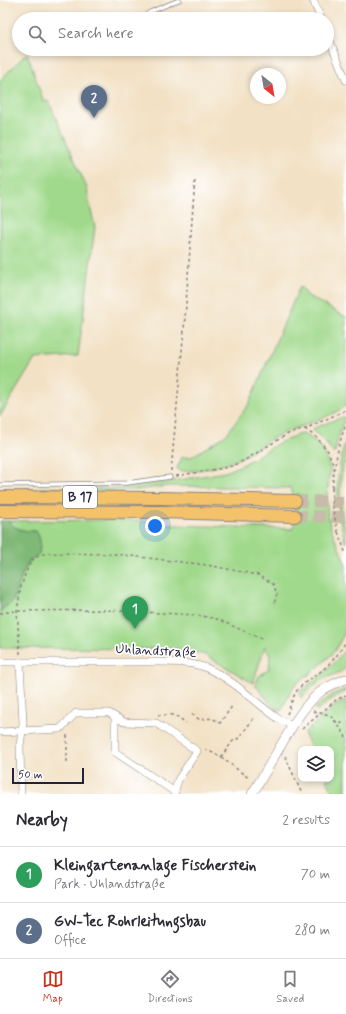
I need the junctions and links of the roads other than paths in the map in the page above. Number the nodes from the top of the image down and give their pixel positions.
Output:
1 (179, 0) edge
2 (313, 0) edge
3 (150, 12) edge
4 (318, 12) edge
5 (334, 51) edge
6 (346, 80) edge
7 (170, 477) road end
8 (0, 485) edge
9 (0, 497) edge
10 (295, 501) tunnel mouth
11 (0, 511) edge
12 (295, 516) tunnel mouth
13 (0, 662) edge
14 (20, 662) junction
15 (346, 679) edge
16 (115, 717) junction
17 (292, 726) junction
18 (23, 730) junction
19 (0, 732) edge
20 (174, 793) edge
21 (21, 794) edge
22 (252, 794) edge

1 - 3 lane
2 - 4 street
5 - 6 street
7 - 8 lane
9 - 10 highway, B 17
11 - 12 highway, B 17
13 - 14 street, Uhlandstraße
14 - 17 street, Uhlandstraße
14 - 18 street
15 - 17 street
16 - 18 street
16 - 20 street
16 - 20 street
17 - 22 street
18 - 19 street
18 - 21 street

